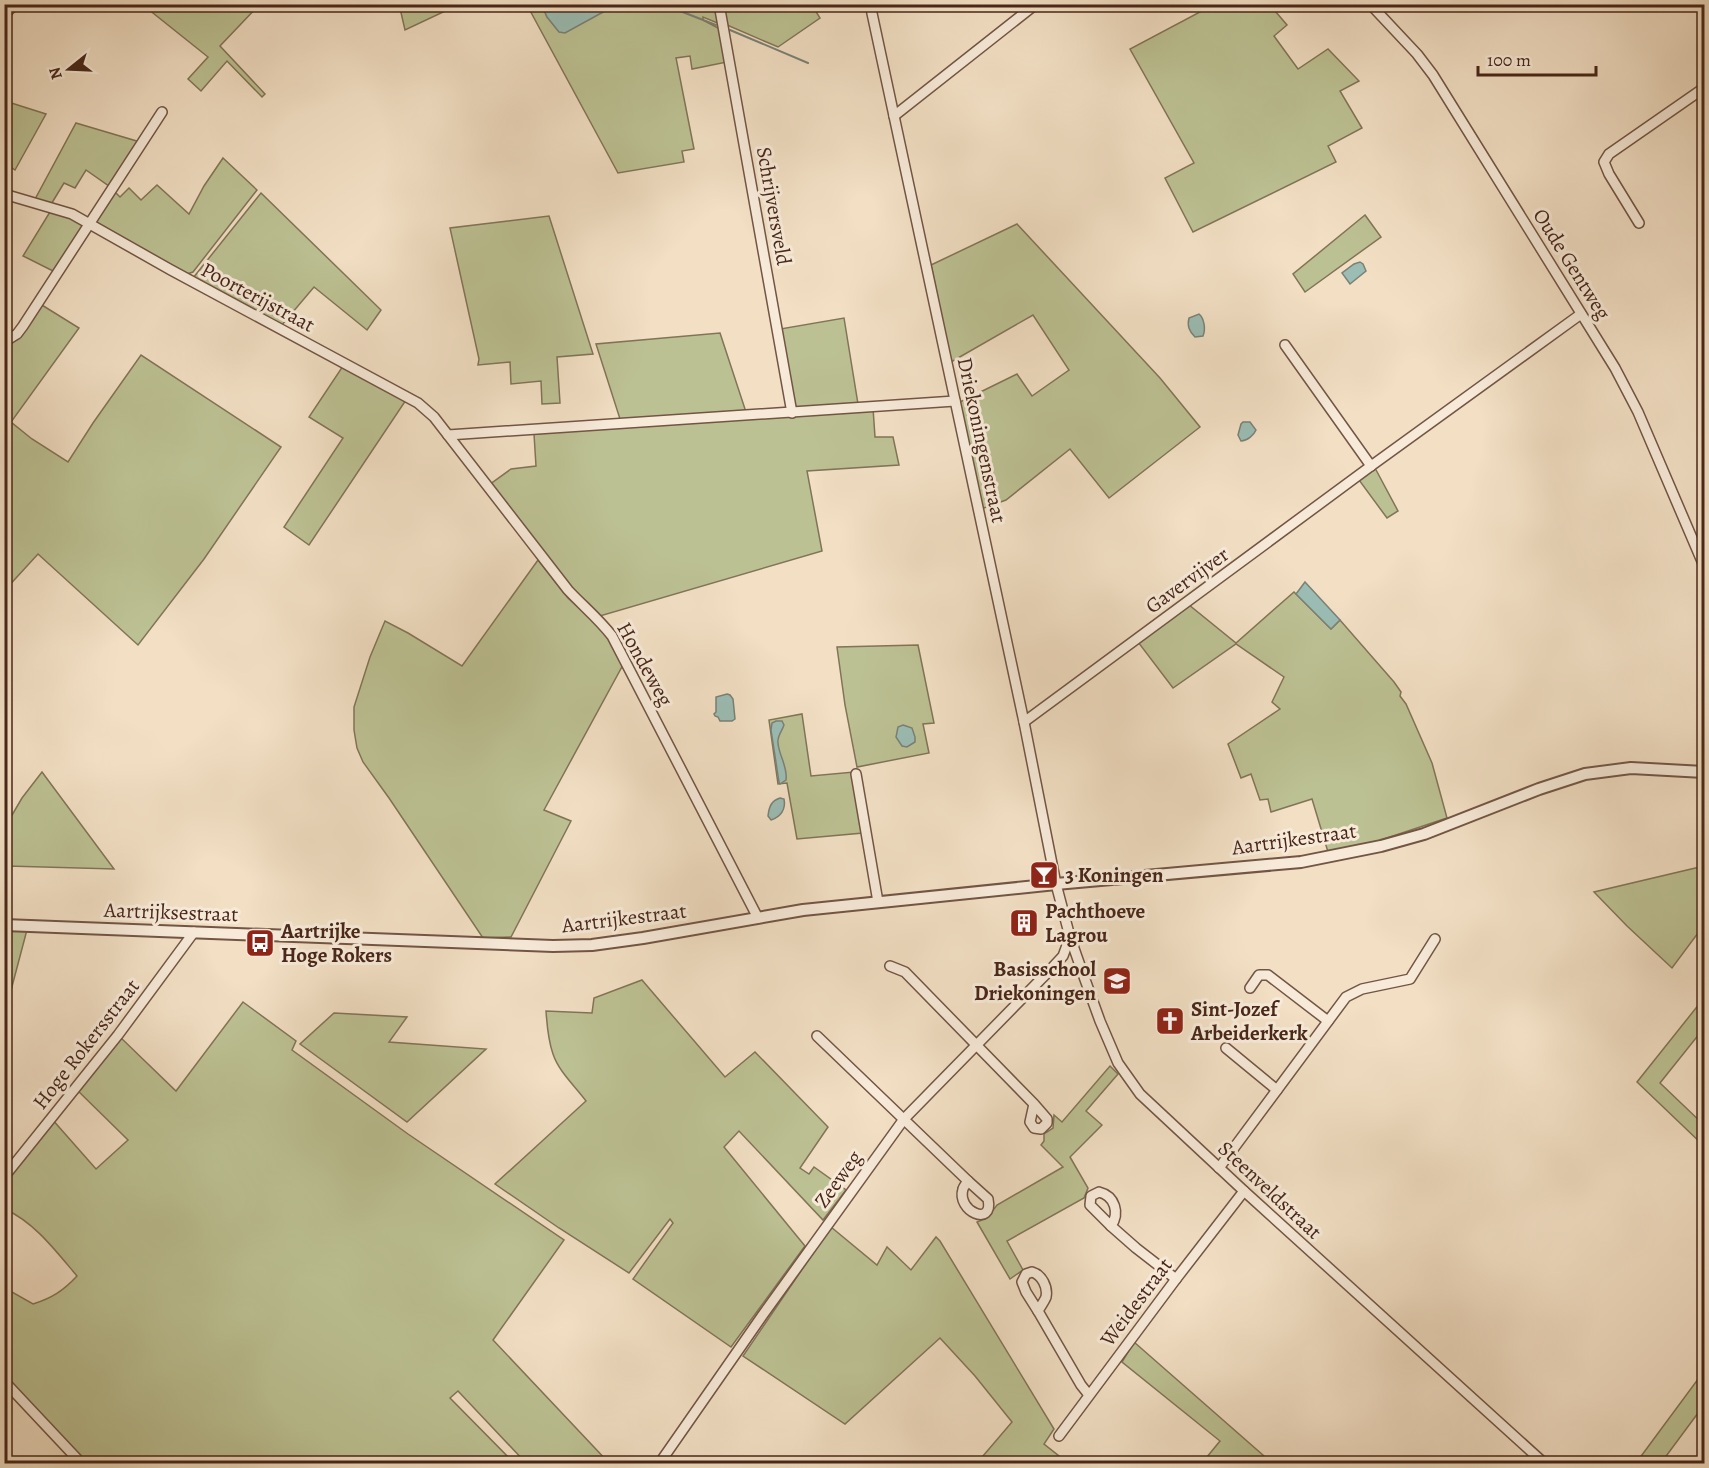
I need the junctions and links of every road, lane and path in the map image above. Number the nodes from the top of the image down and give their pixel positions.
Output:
1 (15, 4) edge
2 (719, 4) edge
3 (870, 4) edge
4 (1036, 4) edge
5 (1370, 4) edge
6 (4, 15) edge
7 (1704, 88) edge
8 (162, 112) dead end
9 (894, 116) junction
10 (4, 194) edge
11 (89, 222) junction
12 (1639, 223) dead end
13 (1581, 314) junction
14 (4, 342) edge
15 (1285, 345) dead end
16 (413, 400) joint
17 (955, 401) junction
18 (792, 413) junction
19 (448, 435) junction
20 (1371, 466) junction
21 (1704, 566) edge
22 (1024, 722) junction
23 (1704, 772) edge
24 (856, 774) dead end
25 (1056, 885) junction
26 (878, 902) junction
27 (758, 918) junction
28 (4, 925) edge
29 (194, 932) junction
30 (336, 937) joint
31 (1070, 937) junction
32 (1436, 939) dead end
33 (890, 966) dead end
34 (1250, 988) dead end
35 (1328, 1021) junction
36 (817, 1036) dead end
37 (976, 1045) junction
38 (1226, 1048) dead end
39 (1277, 1090) junction
40 (1034, 1104) dead end
41 (904, 1119) junction
42 (1219, 1168) junction
43 (4, 1176) edge
44 (968, 1181) dead end
45 (1244, 1191) junction
46 (1111, 1226) dead end
47 (1176, 1279) junction
48 (1038, 1311) dead end
49 (4, 1381) edge
50 (1089, 1395) junction
51 (1059, 1436) dead end
52 (82, 1464) edge
53 (659, 1464) edge
54 (1545, 1464) edge

1 - 6 street
2 - 18 street, Schrijversveld
3 - 9 street, Driekoningenstraat
4 - 9 street
5 - 13 street, Oude Gentweg
7 - 12 street
8 - 11 street
9 - 17 street, Driekoningenstraat
10 - 11 street, Poorterijstraat
11 - 14 street
11 - 16 street, Poorterijstraat
13 - 20 street, Gavervijver
13 - 21 street, Oude Gentweg
15 - 20 street
16 - 19 street, Hondeweg
17 - 18 street
17 - 22 street, Driekoningenstraat
18 - 19 street
19 - 27 street, Hondeweg
20 - 22 street, Gavervijver
22 - 25 street, Driekoningenstraat
23 - 25 street, Aartrijkestraat
24 - 26 street
25 - 26 street, Aartrijkestraat
25 - 31 street, Steenveldstraat
26 - 27 street, Aartrijkestraat
27 - 30 street, Aartrijkestraat
28 - 29 street, Aartrijksestraat
29 - 30 street, Aartrijksestraat
29 - 43 street, Hoge Rokersstraat
31 - 37 street, Zeeweg
31 - 42 street, Steenveldstraat
32 - 35 street
33 - 37 street
34 - 35 street
35 - 39 street
36 - 41 street
37 - 40 street
37 - 41 street, Zeeweg
38 - 39 street
39 - 42 street
41 - 44 street
41 - 53 street, Zeeweg
42 - 45 street, Steenveldstraat
45 - 47 street, Weidestraat
45 - 54 street, Steenveldstraat
46 - 47 street
47 - 50 street, Weidestraat
48 - 50 street
49 - 52 street
50 - 51 street, Weidestraat

